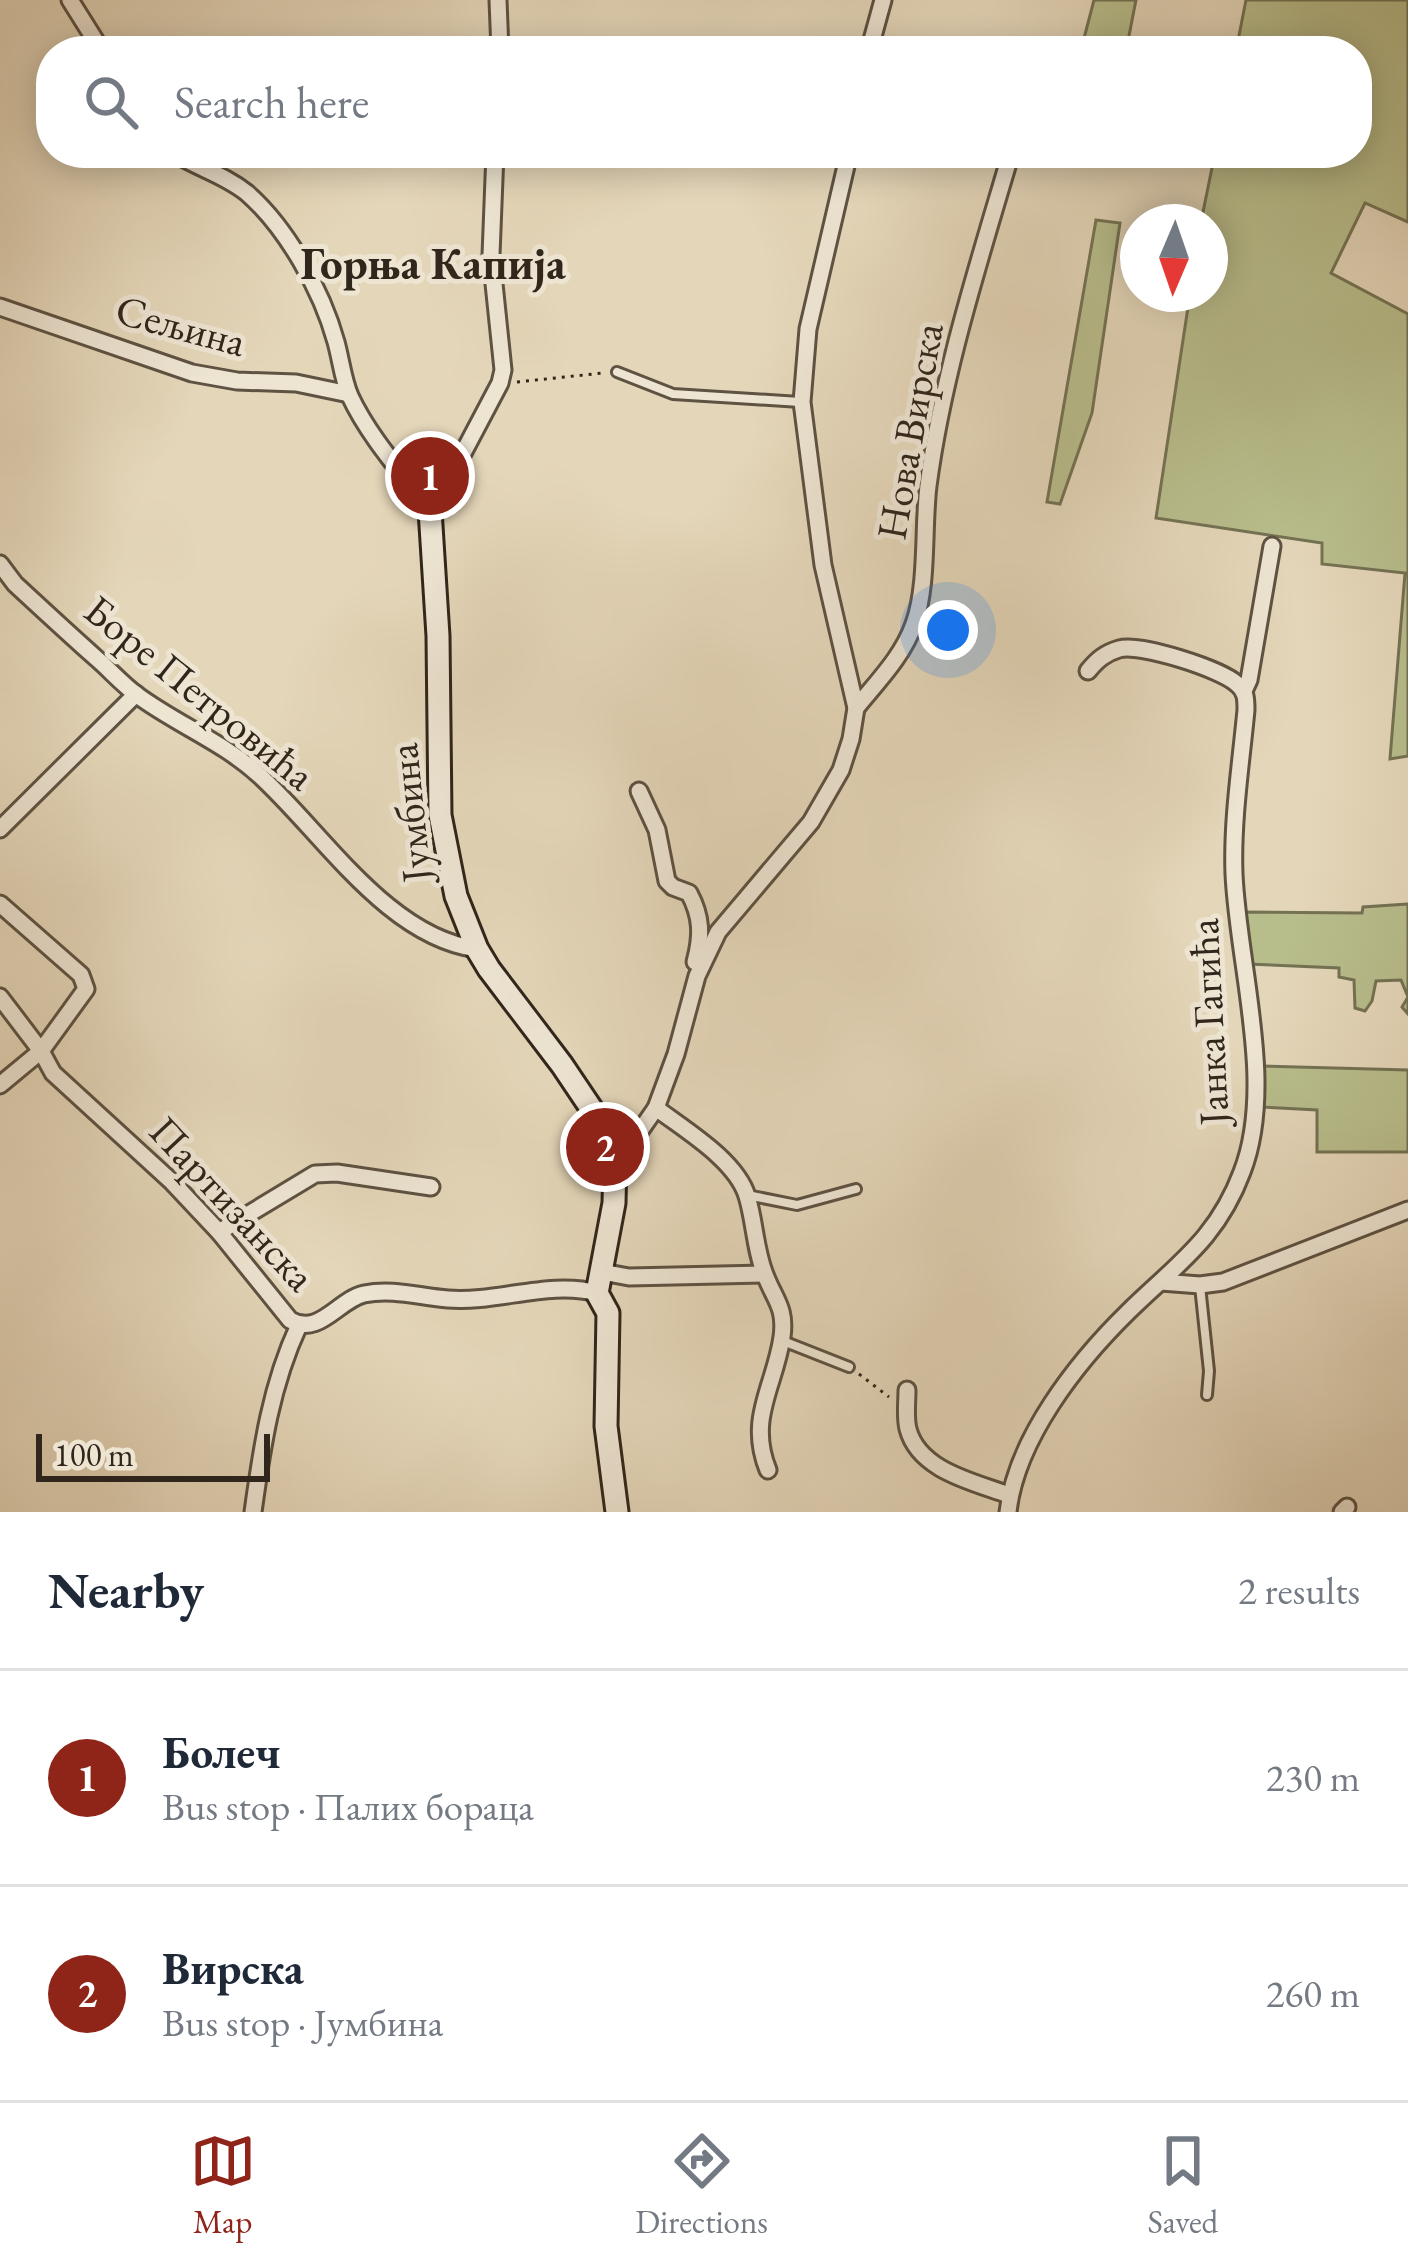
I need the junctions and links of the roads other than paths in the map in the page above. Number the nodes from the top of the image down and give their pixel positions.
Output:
1 (70, 0) edge
2 (498, 0) edge
3 (883, 0) edge
4 (93, 36) edge
5 (499, 36) edge
6 (873, 36) edge
7 (206, 168) edge
8 (494, 168) edge
9 (846, 168) edge
10 (1007, 168) edge
11 (0, 307) edge
12 (616, 371) road end
13 (349, 394) junction
14 (802, 402) junction
15 (430, 510) junction
16 (1272, 546) dead end
17 (0, 564) edge
18 (1088, 671) dead end
19 (1244, 691) junction
20 (136, 694) junction
21 (856, 708) junction
22 (639, 791) dead end
23 (0, 829) edge
24 (0, 904) edge
25 (477, 949) junction
26 (697, 976) junction
27 (0, 997) edge
28 (41, 1051) junction
29 (0, 1085) edge
30 (656, 1108) junction
31 (615, 1158) junction
32 (431, 1187) dead end
33 (856, 1189) dead end
34 (747, 1195) junction
35 (1408, 1210) edge
36 (219, 1232) junction
37 (764, 1274) junction
38 (1161, 1282) junction
39 (600, 1283) junction
40 (1200, 1285) junction
41 (299, 1325) junction
42 (782, 1340) junction
43 (849, 1367) road end
44 (1207, 1395) dead end
45 (907, 1399) road end
46 (768, 1470) dead end
47 (1008, 1504) edge
48 (253, 1512) edge
49 (617, 1512) edge

1 - 4 street
2 - 5 street
3 - 6 street
7 - 13 street
8 - 15 street
9 - 14 street
10 - 21 street, Нова Вирска
11 - 13 street, Сељина
12 - 14 lane
13 - 15 street
14 - 21 street
15 - 25 street, Јумбина
16 - 19 street, Јанка Гагића
17 - 20 street, Боре Петровића
18 - 19 street
19 - 38 street, Јанка Гагића
20 - 23 street
20 - 25 street, Боре Петровића
21 - 26 street
22 - 26 street
24 - 28 street
25 - 31 street, Јумбина
26 - 30 street
27 - 28 street, Партизанска
28 - 29 street
28 - 36 street, Партизанска
30 - 31 street
30 - 34 street
31 - 39 street, Јумбина
32 - 36 street
33 - 34 lane
34 - 37 street
35 - 40 street
36 - 41 street, Партизанска
37 - 39 street, Партизанска
37 - 42 street
38 - 40 street
38 - 47 street, Јанка Гагића
39 - 41 street, Партизанска
39 - 49 street, Јумбина
40 - 44 lane
41 - 48 street
42 - 43 lane
42 - 46 street
45 - 47 street

